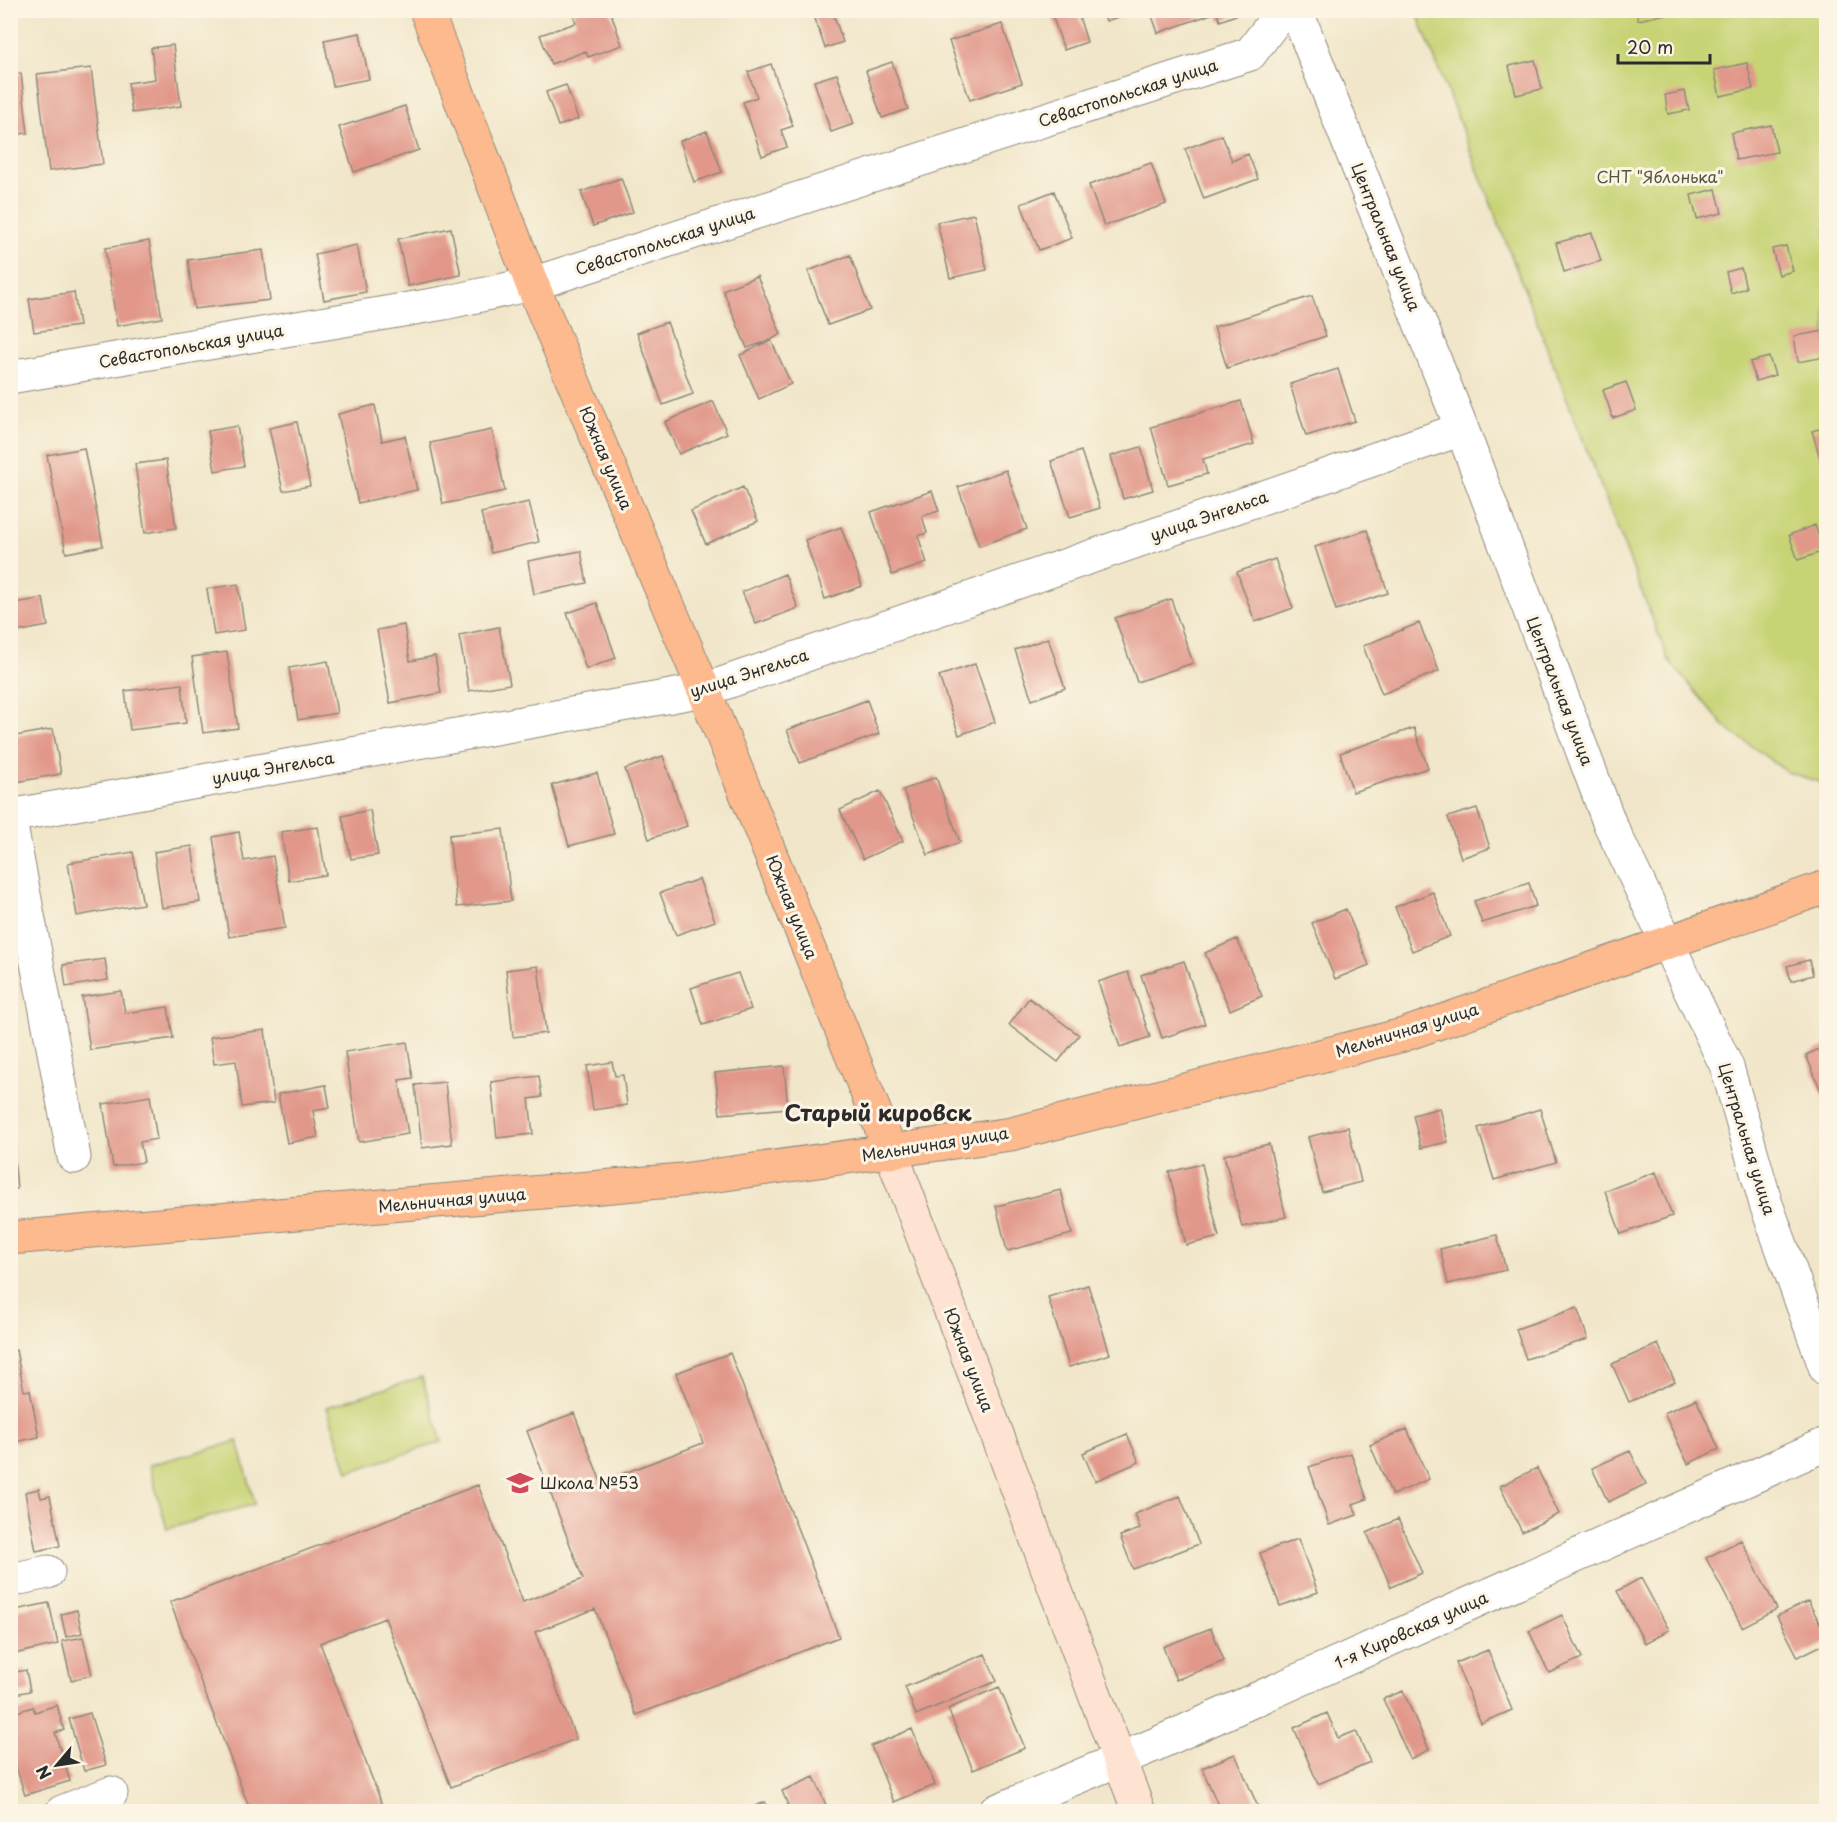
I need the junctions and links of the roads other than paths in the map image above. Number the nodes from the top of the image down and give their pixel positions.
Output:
1 (426, 10) edge
2 (1283, 10) edge
3 (1296, 10) edge
4 (532, 284) junction
5 (10, 377) edge
6 (1462, 429) junction
7 (704, 690) junction
8 (10, 816) edge
9 (10, 821) edge
10 (1827, 887) edge
11 (1668, 943) junction
12 (891, 1152) junction
13 (74, 1157) dead end
14 (10, 1238) edge
15 (1827, 1369) edge
16 (1827, 1444) edge
17 (48, 1572) dead end
18 (10, 1580) edge
19 (1119, 1760) junction
20 (111, 1793) dead end
21 (62, 1812) edge
22 (994, 1812) edge
23 (1138, 1812) edge

1 - 4 main road, Южная улица
2 - 4 street, Севастопольская улица
3 - 6 street, Центральная улица
4 - 5 street, Севастопольская улица
4 - 7 main road, Южная улица
6 - 7 street, улица Энгельса
6 - 11 street, Центральная улица
7 - 8 street, улица Энгельса
7 - 12 main road, Южная улица
9 - 13 street
10 - 11 main road, Мельничная улица
11 - 12 main road, Мельничная улица
11 - 15 street, Центральная улица
12 - 14 main road, Мельничная улица
12 - 19 street, Южная улица
16 - 19 street, 1-я Кировская улица
17 - 18 street
19 - 22 street, 1-я Кировская улица
19 - 23 street, Южная улица
20 - 21 street

